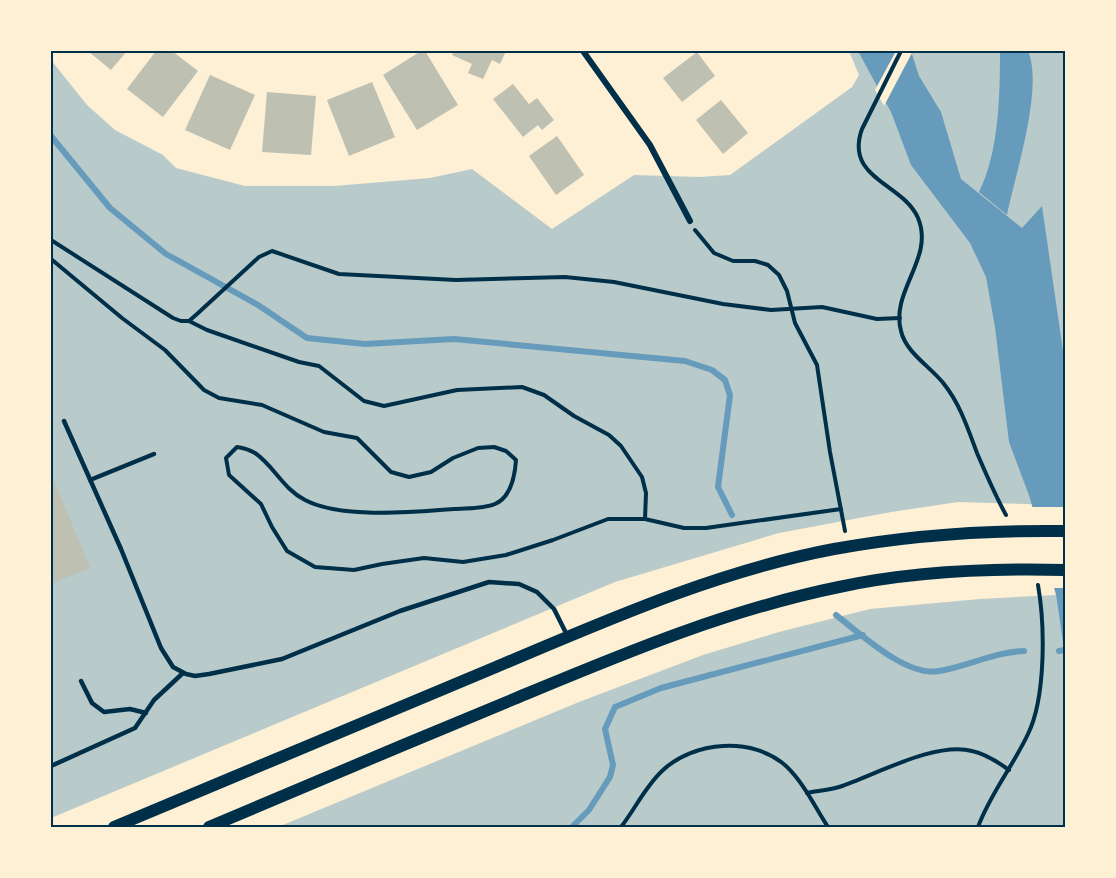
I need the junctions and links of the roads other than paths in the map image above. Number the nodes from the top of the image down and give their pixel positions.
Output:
1 (583, 51) edge
2 (690, 221) road end
3 (64, 421) dead end
4 (154, 454) dead end
5 (90, 480) junction
6 (1065, 531) edge
7 (1065, 570) edge
8 (568, 637) junction
9 (183, 673) junction
10 (81, 681) dead end
11 (146, 714) junction
12 (51, 766) edge
13 (114, 827) edge
14 (209, 827) edge

1 - 2 street
3 - 5 lane
4 - 5 lane
5 - 9 lane
6 - 8 main road
7 - 14 main road
8 - 9 lane
8 - 13 main road
9 - 11 lane
10 - 11 lane
11 - 12 lane

